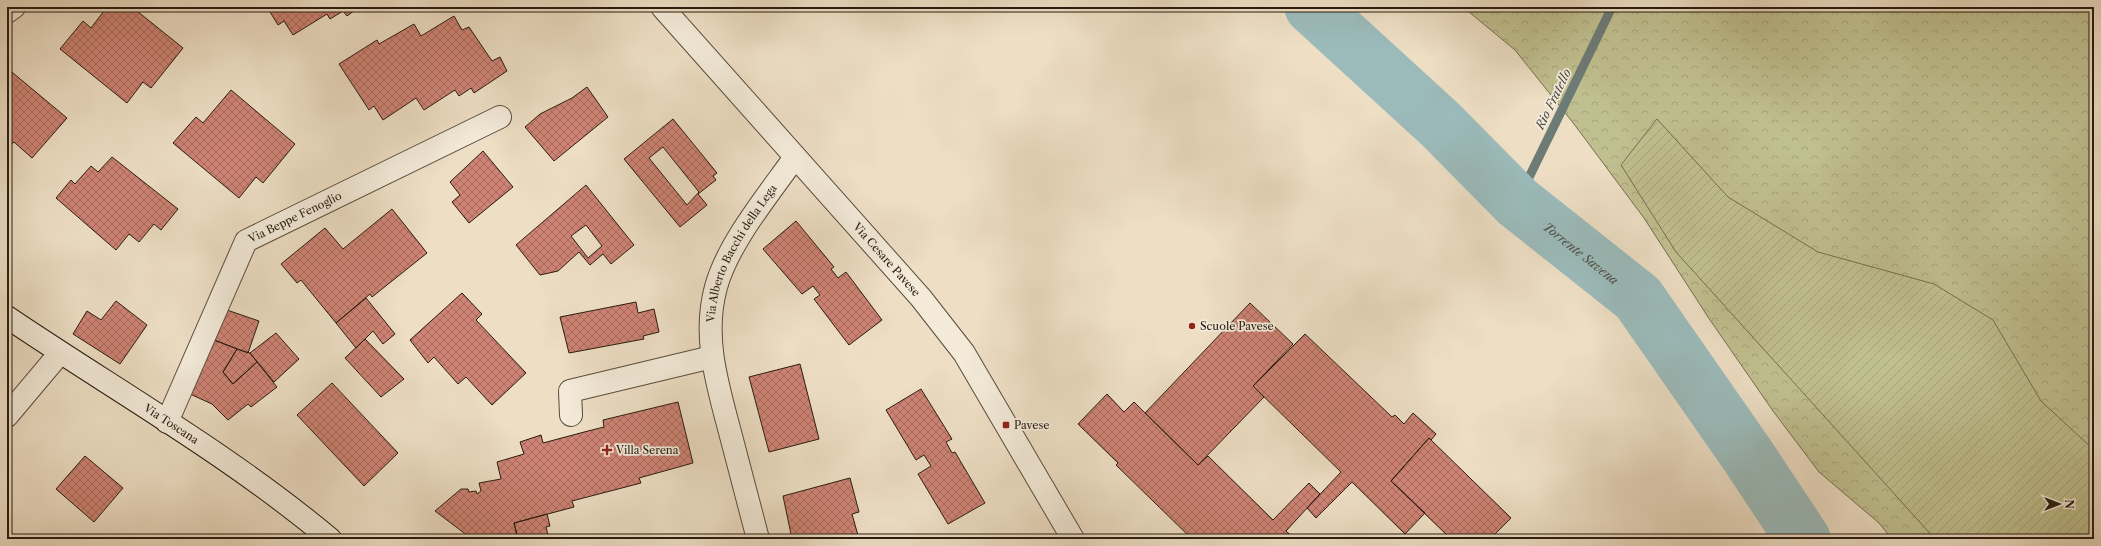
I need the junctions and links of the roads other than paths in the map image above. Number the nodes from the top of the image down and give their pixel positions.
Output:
1 (14, 7) edge
2 (662, 7) edge
3 (7, 12) edge
4 (500, 117) dead end
5 (795, 157) junction
6 (7, 317) edge
7 (60, 353) junction
8 (712, 357) junction
9 (571, 415) dead end
10 (7, 416) edge
11 (167, 422) junction
12 (330, 539) edge
13 (758, 539) edge
14 (1073, 539) edge

1 - 3 street
2 - 5 street, Via Cesare Pavese
4 - 11 street, Via Beppe Fenoglio
5 - 8 street, Via Alberto Bacchi della Lega
5 - 14 street, Via Cesare Pavese
6 - 7 street, Via Toscana
7 - 10 street
7 - 11 street, Via Toscana
8 - 9 street
8 - 13 street, Via Alberto Bacchi della Lega
11 - 12 street, Via Toscana

